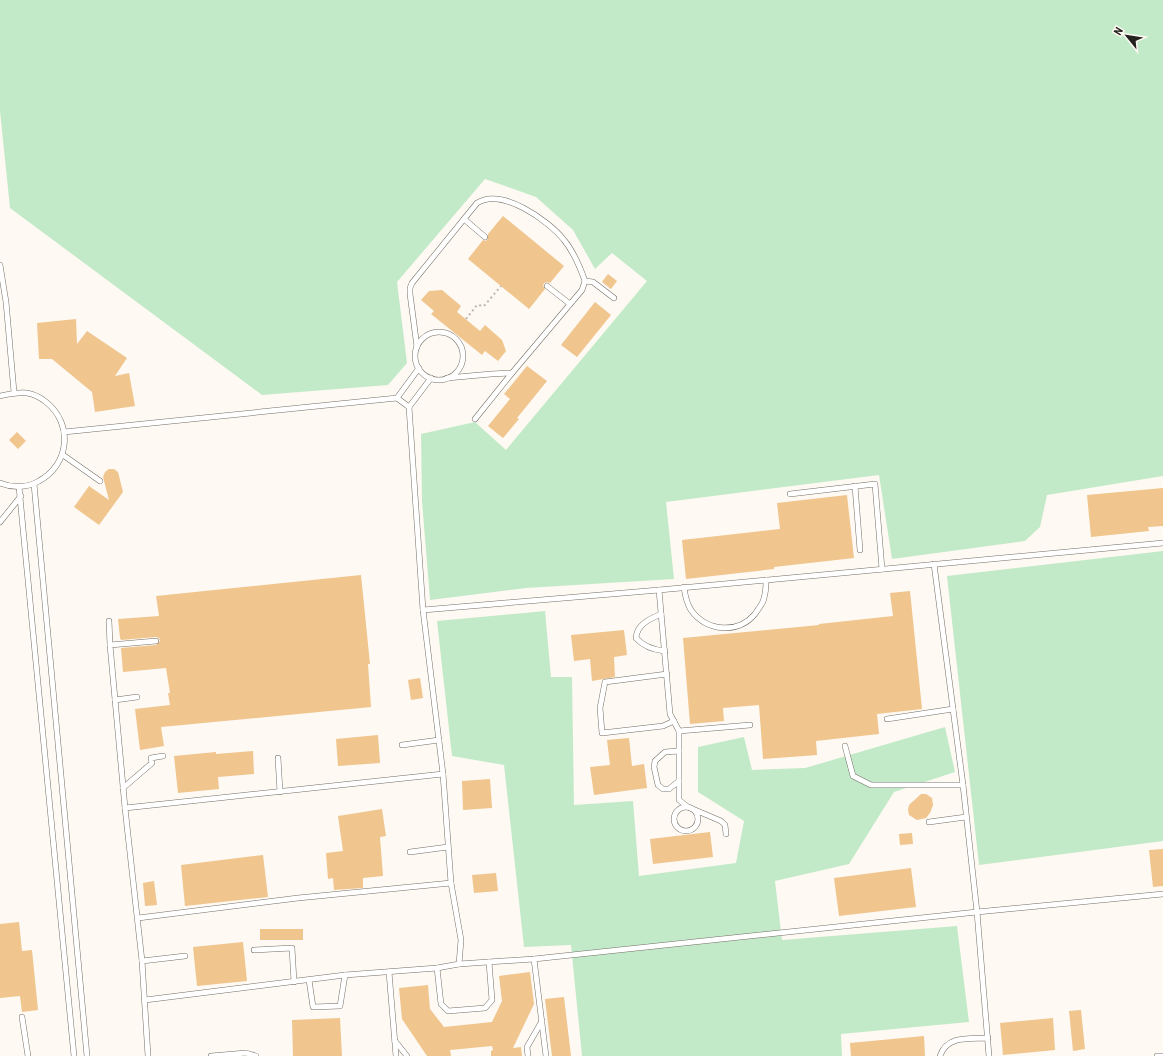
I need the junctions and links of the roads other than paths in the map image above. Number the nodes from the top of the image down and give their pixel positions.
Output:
1 (464, 219) junction
2 (485, 237) dead end
3 (0, 265) edge
4 (585, 281) junction
5 (547, 286) dead end
6 (614, 298) dead end
7 (3, 302) edge
8 (570, 304) junction
9 (417, 347) junction
10 (419, 368) junction
11 (512, 374) junction
12 (431, 378) junction
13 (447, 378) junction
14 (14, 392) junction
15 (0, 396) edge
16 (397, 398) junction
17 (409, 407) junction
18 (475, 419) dead end
19 (64, 432) junction
20 (63, 455) junction
21 (100, 481) dead end
22 (0, 483) edge
23 (34, 484) junction
24 (855, 486) junction
25 (19, 487) junction
26 (790, 494) dead end
27 (21, 496) junction
28 (0, 522) edge
29 (1163, 543) edge
30 (860, 550) dead end
31 (934, 564) junction
32 (882, 569) junction
33 (766, 580) junction
34 (684, 587) junction
35 (659, 590) junction
36 (422, 610) junction
37 (661, 614) junction
38 (109, 621) dead end
39 (156, 641) dead end
40 (110, 645) junction
41 (665, 652) junction
42 (667, 674) junction
43 (137, 697) dead end
44 (115, 700) junction
45 (953, 709) junction
46 (887, 719) dead end
47 (674, 721) junction
48 (750, 725) dead end
49 (679, 731) junction
50 (439, 740) junction
51 (402, 745) dead end
52 (845, 746) dead end
53 (679, 751) junction
54 (162, 756) dead end
55 (278, 758) dead end
56 (443, 774) junction
57 (679, 781) junction
58 (963, 785) junction
59 (123, 788) junction
60 (280, 792) junction
61 (688, 807) junction
62 (125, 808) junction
63 (966, 817) junction
64 (930, 822) dead end
65 (726, 834) dead end
66 (448, 847) junction
67 (410, 852) dead end
68 (451, 883) junction
69 (1163, 894) edge
70 (977, 912) junction
71 (138, 918) junction
72 (254, 950) dead end
73 (186, 956) dead end
74 (534, 959) junction
75 (142, 961) junction
76 (489, 962) junction
77 (459, 964) junction
78 (437, 968) junction
79 (389, 972) junction
80 (345, 976) junction
81 (308, 980) junction
82 (294, 982) junction
83 (145, 1000) junction
84 (22, 1017) dead end
85 (542, 1021) junction
86 (988, 1038) junction
87 (395, 1040) junction
88 (28, 1056) edge
89 (74, 1056) edge
90 (87, 1056) edge
91 (148, 1056) edge
92 (212, 1056) edge
93 (256, 1056) edge
94 (396, 1056) edge
95 (407, 1056) edge
96 (528, 1056) edge
97 (546, 1056) edge
98 (940, 1056) edge
99 (989, 1056) edge
100 (1157, 1056) edge
101 (1163, 1056) edge

1 - 2 lane
1 - 4 lane
1 - 9 lane
3 - 7 lane
4 - 6 lane
4 - 8 lane
5 - 8 lane
7 - 14 lane
8 - 11 lane
9 - 10 lane
9 - 13 lane
10 - 12 lane
10 - 16 lane
11 - 13 lane
11 - 18 lane
12 - 13 lane
12 - 17 lane
14 - 15 lane
14 - 19 lane
16 - 17 lane
16 - 19 lane
17 - 36 lane
19 - 20 lane
20 - 21 lane
20 - 23 lane
22 - 25 lane
23 - 25 lane
23 - 90 lane
24 - 26 lane
24 - 30 lane
24 - 32 lane
25 - 27 lane
27 - 28 lane
27 - 89 lane
29 - 31 lane
31 - 32 lane
31 - 45 lane
32 - 33 lane
33 - 34 lane
33 - 34 lane
34 - 35 lane
35 - 36 lane
35 - 37 lane
36 - 50 lane
37 - 41 lane
37 - 41 lane
38 - 40 lane
39 - 40 lane
40 - 44 lane
41 - 42 lane
42 - 47 lane
42 - 47 lane
43 - 44 lane
44 - 59 lane
45 - 46 lane
45 - 58 lane
47 - 49 lane
48 - 49 lane
49 - 53 lane
50 - 51 lane
50 - 56 lane
52 - 58 lane
53 - 57 lane
53 - 57 lane
54 - 59 lane
55 - 60 lane
56 - 60 lane
56 - 66 lane
57 - 61 lane
58 - 63 lane
59 - 62 lane
60 - 62 lane
61 - 61 lane
61 - 65 lane
62 - 71 lane
63 - 64 lane
63 - 70 lane
66 - 67 lane
66 - 68 lane
68 - 71 lane
68 - 77 lane
69 - 70 lane
70 - 74 lane
70 - 86 lane
71 - 75 lane
72 - 82 lane
73 - 75 lane
74 - 76 lane
74 - 85 lane
75 - 83 lane
76 - 77 lane
76 - 78 lane
77 - 78 lane
78 - 79 lane
79 - 80 lane
79 - 87 lane
80 - 81 lane
80 - 81 lane
81 - 82 lane
82 - 83 lane
83 - 91 lane
84 - 88 lane
85 - 96 lane
85 - 97 lane
86 - 98 lane
86 - 99 lane
87 - 94 lane
87 - 95 lane
92 - 93 lane
100 - 101 lane

